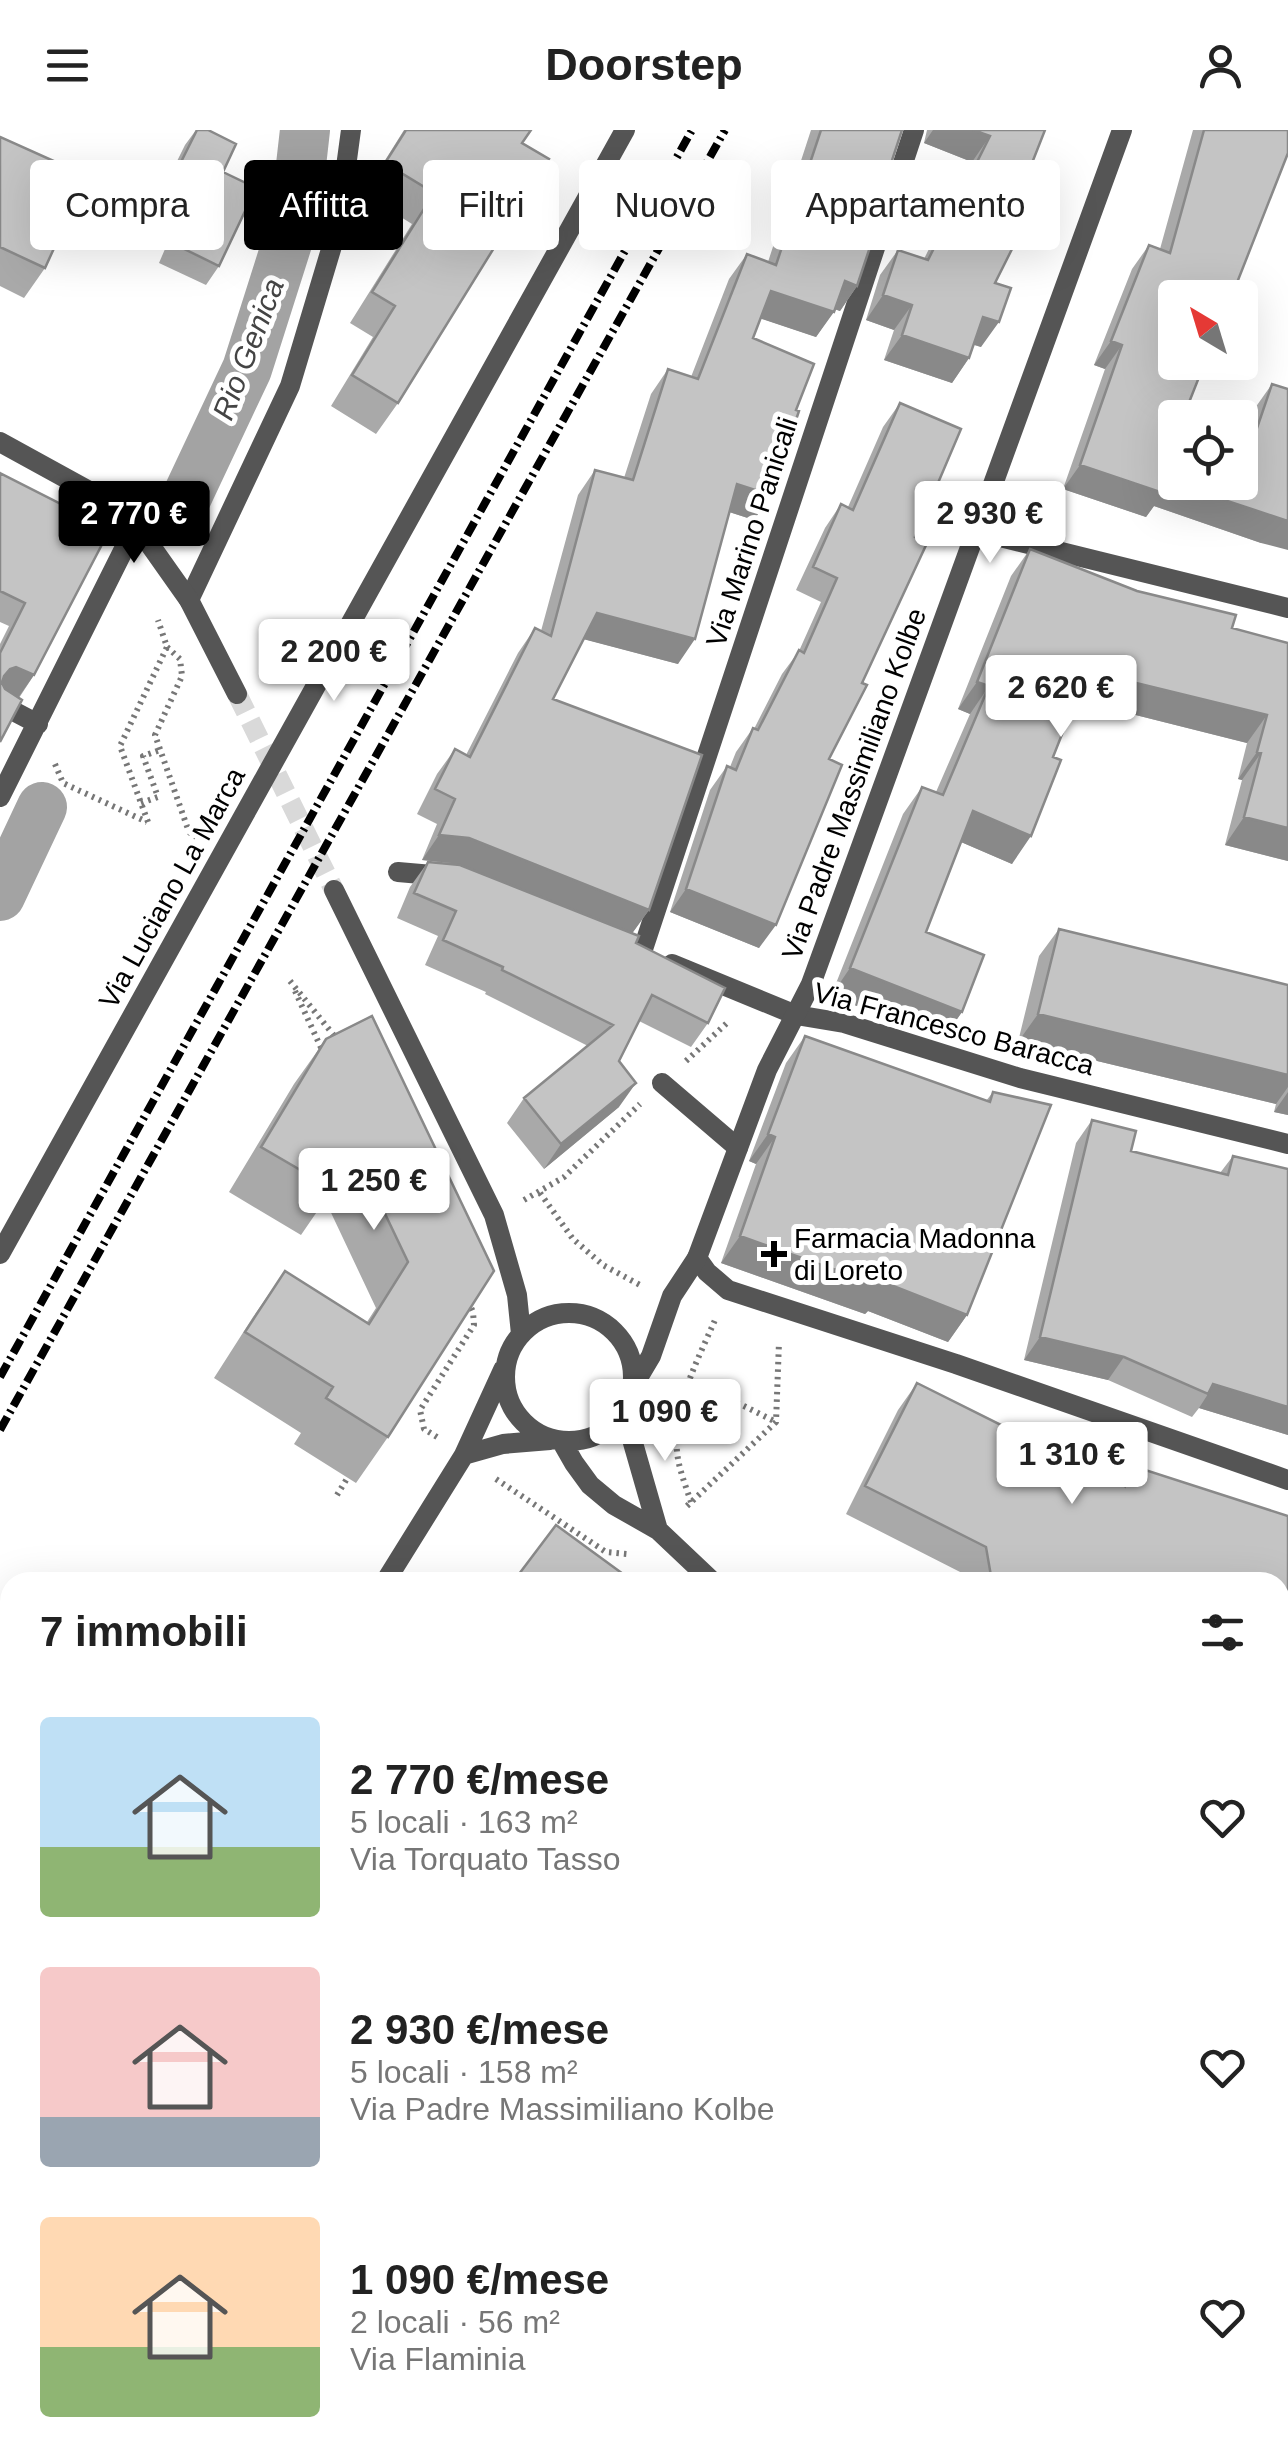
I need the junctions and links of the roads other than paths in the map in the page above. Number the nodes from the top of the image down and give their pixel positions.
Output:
1 (351, 130) edge
2 (625, 130) edge
3 (914, 130) edge
4 (1122, 130) edge
5 (0, 442) edge
6 (136, 524) junction
7 (976, 531) junction
8 (189, 600) junction
9 (1288, 608) edge
10 (237, 694) tunnel mouth
11 (0, 704) edge
12 (38, 724) junction
13 (0, 797) edge
14 (398, 872) dead end
15 (455, 879) edge
16 (334, 890) tunnel mouth
17 (633, 949) joint
18 (796, 1014) junction
19 (662, 1082) dead end
20 (1288, 1144) edge
21 (738, 1148) junction
22 (0, 1254) edge
23 (697, 1258) junction
24 (520, 1334) junction
25 (504, 1367) junction
26 (629, 1399) junction
27 (557, 1440) junction
28 (464, 1455) junction
29 (1288, 1480) edge
30 (658, 1530) junction
31 (391, 1572) edge
32 (702, 1572) edge

1 - 8 street
2 - 22 street, Via Luciano La Marca
3 - 17 street, Via Marino Panicali
4 - 7 street, Via Padre Massimiliano Kolbe
5 - 6 street
6 - 8 street
6 - 12 street
7 - 9 street
7 - 18 street, Via Padre Massimiliano Kolbe
8 - 10 street
11 - 12 street
12 - 13 street
14 - 15 street
16 - 24 street
17 - 18 street, Via Francesco Baracca
18 - 20 street, Via Francesco Baracca
18 - 21 street, Via Padre Massimiliano Kolbe
19 - 21 street
21 - 23 street, Via Padre Massimiliano Kolbe
23 - 26 street, Via Padre Massimiliano Kolbe
23 - 29 street
24 - 25 street
24 - 26 street
25 - 27 street
25 - 28 street
26 - 27 street
26 - 30 street
27 - 28 street
27 - 30 street
28 - 31 street
30 - 32 street

